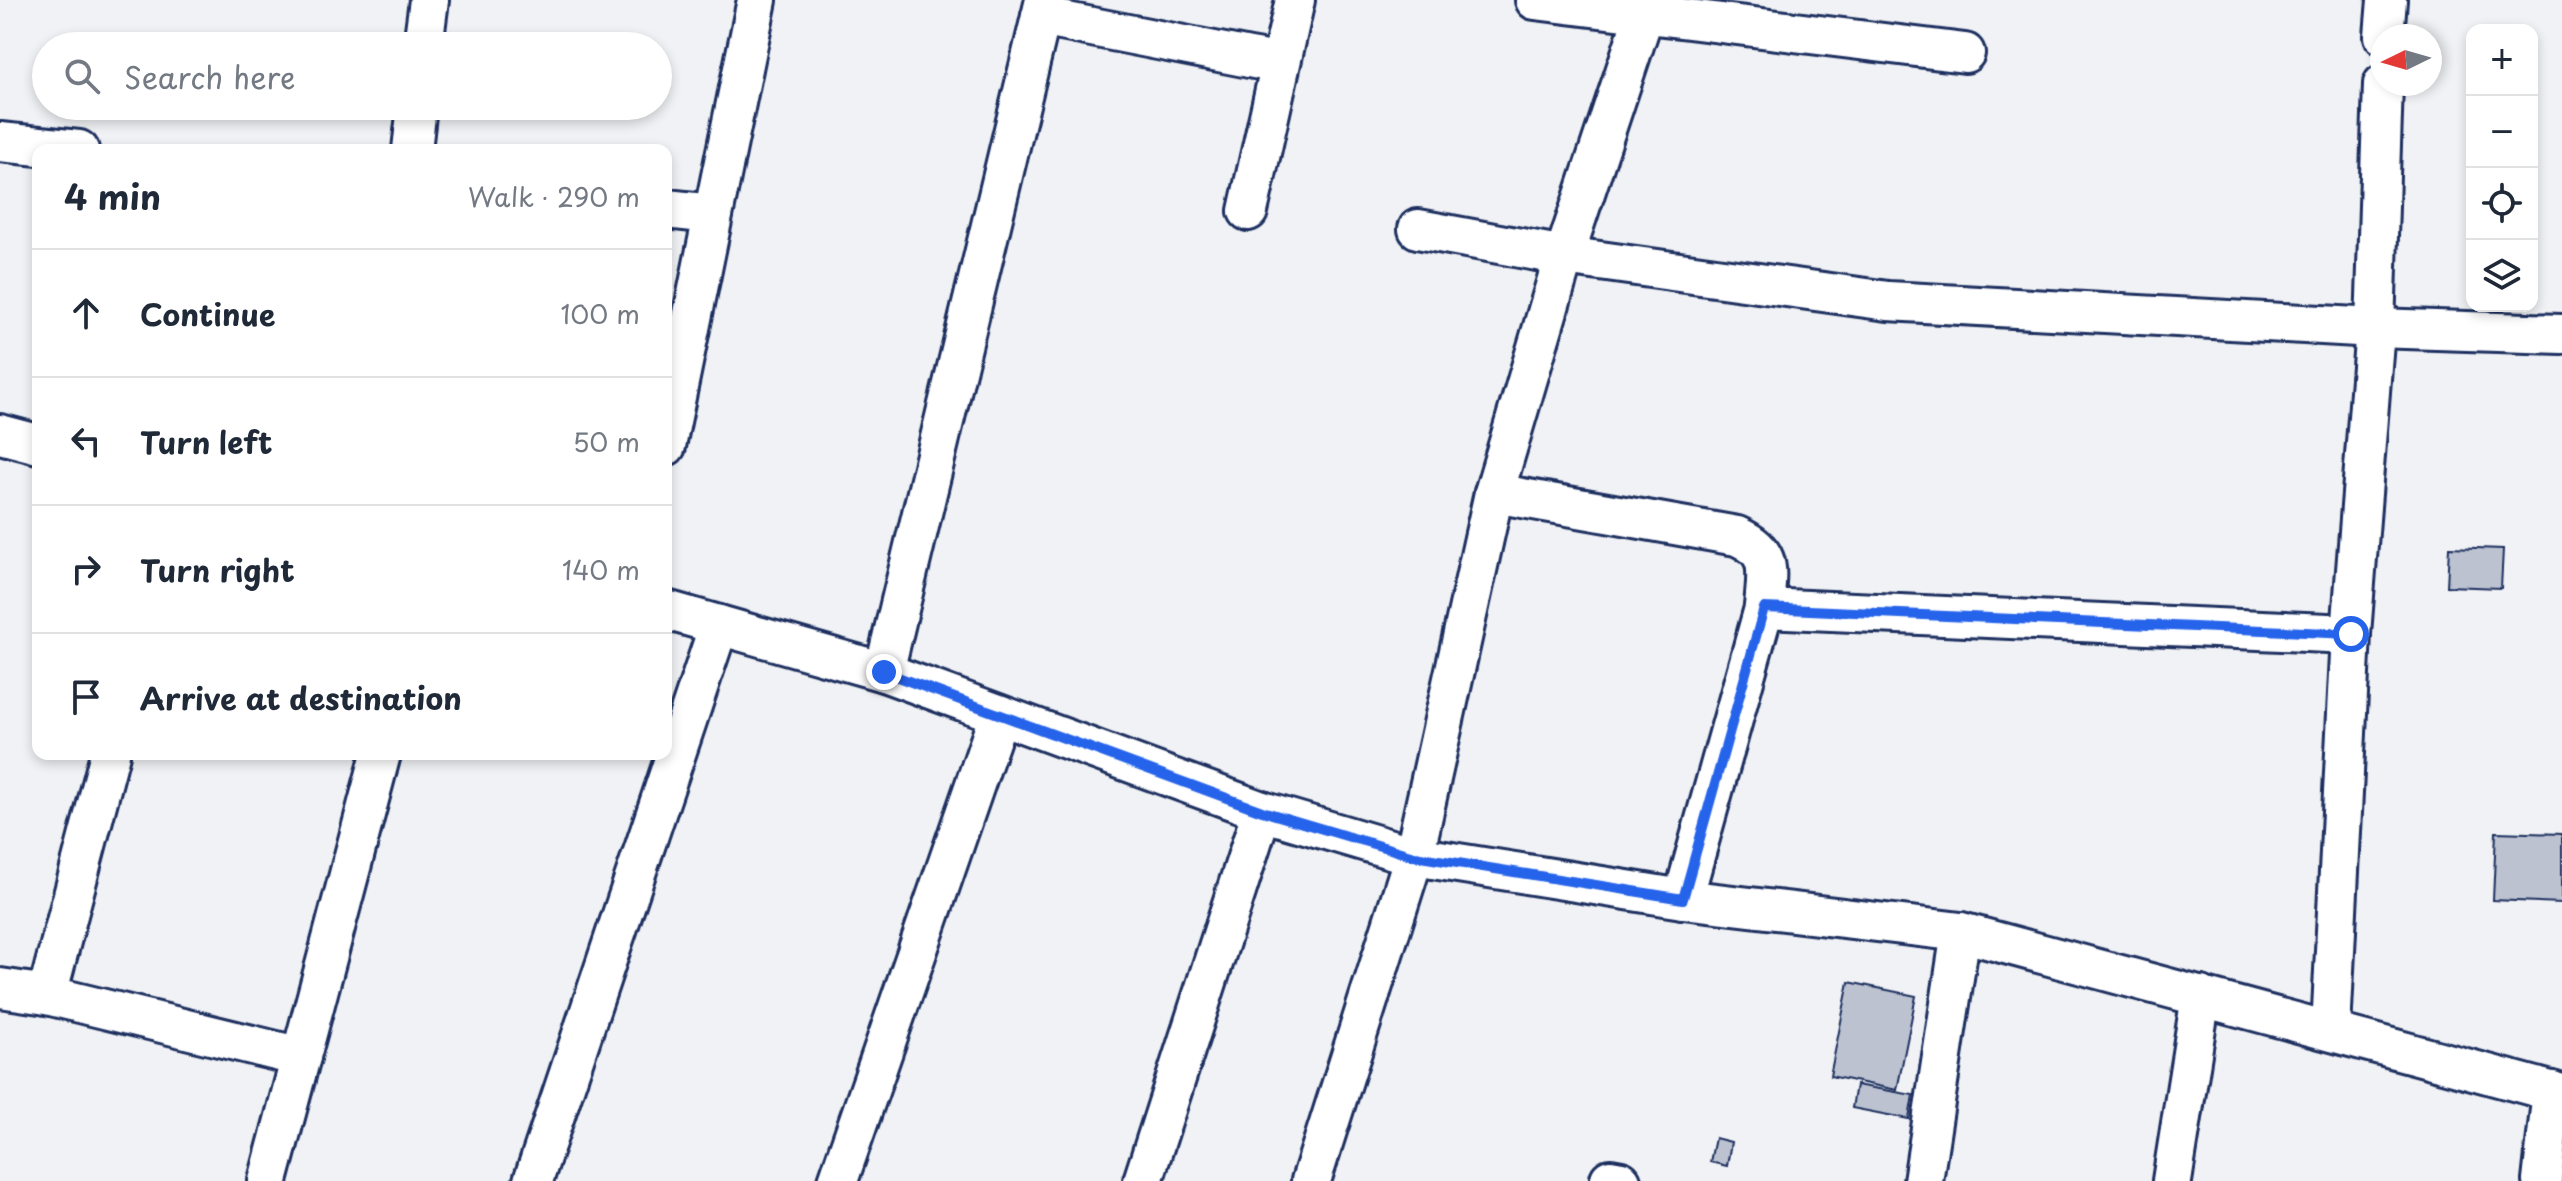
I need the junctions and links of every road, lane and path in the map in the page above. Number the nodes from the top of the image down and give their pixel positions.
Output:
1 (429, 0) edge
2 (757, 0) edge
3 (1295, 0) edge
4 (1535, 0) edge
5 (2387, 0) edge
6 (1043, 8) edge
7 (1646, 8) edge
8 (2385, 24) edge
9 (425, 32) edge
10 (1965, 53) dead end
11 (1280, 64) junction
12 (2383, 96) edge
13 (415, 120) edge
14 (0, 142) edge
15 (413, 144) edge
16 (32, 145) edge
17 (672, 210) edge
18 (1248, 211) dead end
19 (713, 214) junction
20 (1418, 229) dead end
21 (1564, 256) junction
22 (2375, 328) junction
23 (2562, 334) edge
24 (672, 416) edge
25 (0, 434) edge
26 (32, 442) edge
27 (1494, 493) junction
28 (1764, 608) junction
29 (672, 612) edge
30 (719, 625) junction
31 (2351, 634) junction
32 (884, 672) junction
33 (999, 715) junction
34 (108, 760) edge
35 (379, 760) edge
36 (1262, 811) junction
37 (1414, 856) junction
38 (1683, 899) junction
39 (1961, 932) junction
40 (0, 988) edge
41 (47, 995) junction
42 (2201, 996) junction
43 (2331, 1030) junction
44 (301, 1057) junction
45 (2557, 1092) edge
46 (268, 1181) edge
47 (533, 1181) edge
48 (838, 1181) edge
49 (1143, 1181) edge
50 (1311, 1181) edge
51 (1923, 1181) edge
52 (2172, 1181) edge
53 (2542, 1181) edge

1 - 9 street
2 - 19 street
3 - 11 street
4 - 7 street
5 - 8 street
6 - 11 street
6 - 32 street
7 - 10 street
7 - 21 street
11 - 18 street
12 - 22 street
13 - 15 street
14 - 16 street
17 - 19 street
19 - 24 street
20 - 21 street
21 - 22 street
21 - 27 street
22 - 23 street
22 - 31 street
25 - 26 street
27 - 28 street
27 - 37 street
28 - 31 street
28 - 38 street
29 - 30 street
30 - 32 street
30 - 47 street
31 - 43 street
32 - 33 street
33 - 36 street
33 - 48 street
34 - 41 street
35 - 44 street
36 - 37 street
36 - 49 street
37 - 38 street
37 - 50 street
38 - 39 street
39 - 42 street
39 - 51 street
40 - 41 street
41 - 44 street
42 - 43 street
42 - 52 street
43 - 45 street
44 - 46 street
45 - 53 street

